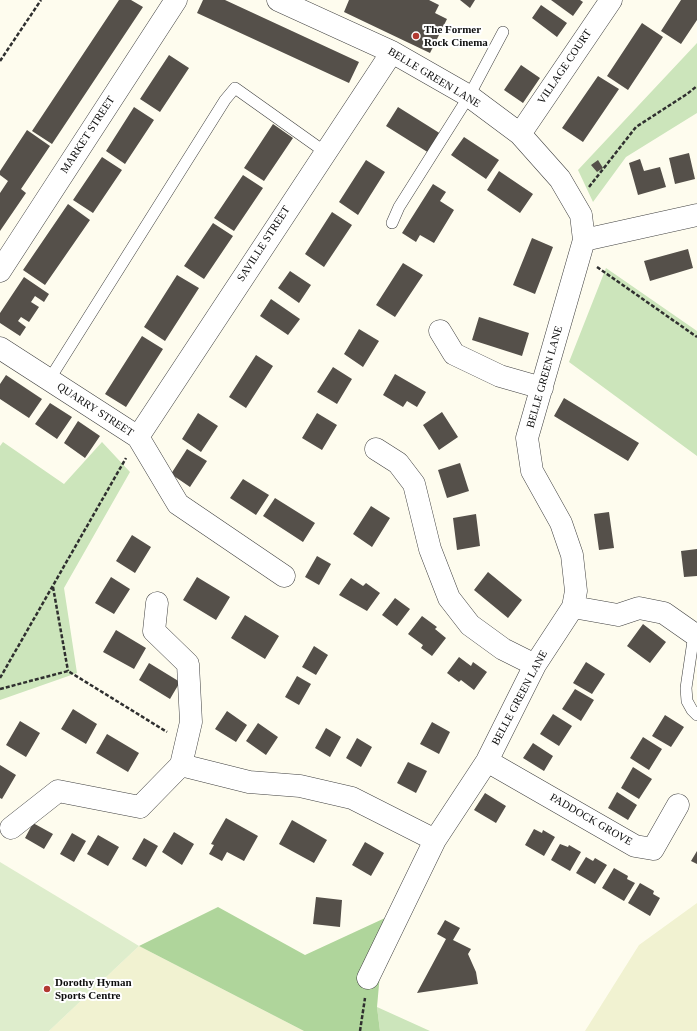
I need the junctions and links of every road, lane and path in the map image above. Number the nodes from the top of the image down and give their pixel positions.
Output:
1 (41, 0) edge
2 (176, 0) edge
3 (611, 0) edge
4 (281, 1) edge
5 (503, 32) dead end
6 (392, 52) junction
7 (0, 61) edge
8 (697, 86) edge
9 (469, 96) junction
10 (520, 134) junction
11 (325, 152) junction
12 (575, 205) junction
13 (697, 215) edge
14 (392, 223) dead end
15 (584, 240) junction
16 (0, 271) edge
17 (440, 331) dead end
18 (697, 337) edge
19 (0, 348) edge
20 (49, 380) junction
21 (542, 388) junction
22 (138, 437) junction
23 (376, 449) dead end
24 (284, 576) dead end
25 (53, 587) junction
26 (157, 603) dead end
27 (573, 607) junction
28 (695, 634) edge
29 (535, 665) junction
30 (68, 671) junction
31 (0, 678) edge
32 (0, 690) edge
33 (697, 715) edge
34 (185, 744) junction
35 (487, 761) junction
36 (181, 765) junction
37 (678, 805) dead end
38 (11, 828) dead end
39 (435, 840) junction
40 (368, 978) joint
41 (360, 1031) edge

1 - 7 path
2 - 16 street, MARKET STREET
3 - 10 street, VILLAGE COURT
4 - 6 street, BELLE GREEN LANE
5 - 9 lane
6 - 9 street, BELLE GREEN LANE
6 - 11 street, SAVILLE STREET
8 - 12 path
9 - 10 street, BELLE GREEN LANE
9 - 14 lane
10 - 12 street, BELLE GREEN LANE
11 - 20 lane
11 - 22 street, SAVILLE STREET
12 - 15 street, BELLE GREEN LANE
13 - 15 street
15 - 18 path
15 - 21 street, BELLE GREEN LANE
17 - 21 street
19 - 20 street, QUARRY STREET
20 - 22 street, QUARRY STREET
21 - 27 street, BELLE GREEN LANE
22 - 24 street, QUARRY STREET
22 - 25 path
23 - 29 street
25 - 30 path
25 - 31 path
26 - 34 street
27 - 28 street
27 - 29 street, BELLE GREEN LANE
28 - 33 lane
29 - 35 street, BELLE GREEN LANE
30 - 32 path
30 - 34 path
34 - 36 street
35 - 37 street, PADDOCK GROVE
35 - 39 street, BELLE GREEN LANE
36 - 38 street
36 - 39 street
39 - 40 street, BELLE GREEN LANE
40 - 41 path

